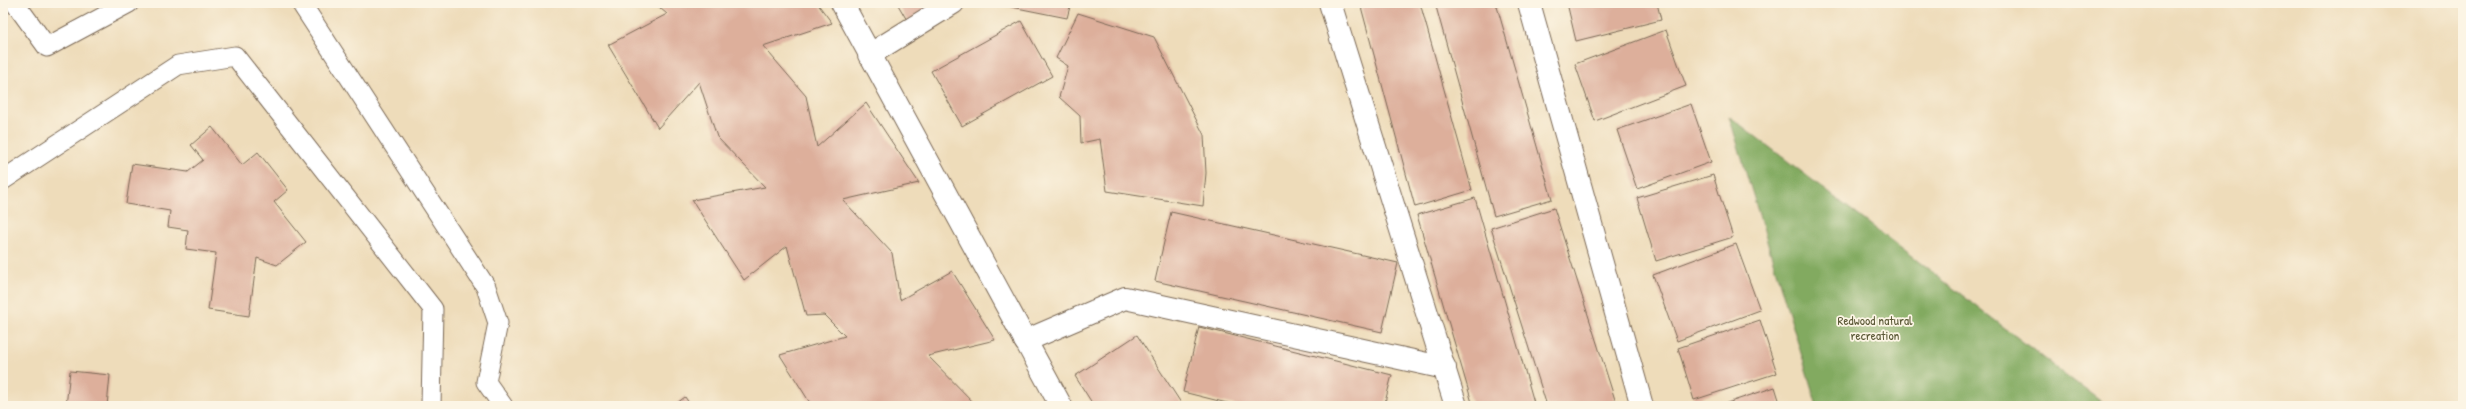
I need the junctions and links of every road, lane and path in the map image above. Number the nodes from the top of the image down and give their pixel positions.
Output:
1 (15, 3) edge
2 (129, 3) edge
3 (301, 3) edge
4 (842, 3) edge
5 (952, 3) edge
6 (1330, 3) edge
7 (1529, 3) edge
8 (869, 55) junction
9 (3, 180) edge
10 (1025, 341) junction
11 (1444, 368) junction
12 (431, 406) edge
13 (503, 406) edge
14 (1061, 406) edge
15 (1456, 406) edge
16 (1642, 406) edge

1 - 2 lane
3 - 13 lane
4 - 8 street
5 - 8 street
6 - 11 street
7 - 16 street
8 - 10 street
9 - 12 lane
10 - 11 street
10 - 14 street
11 - 15 street

